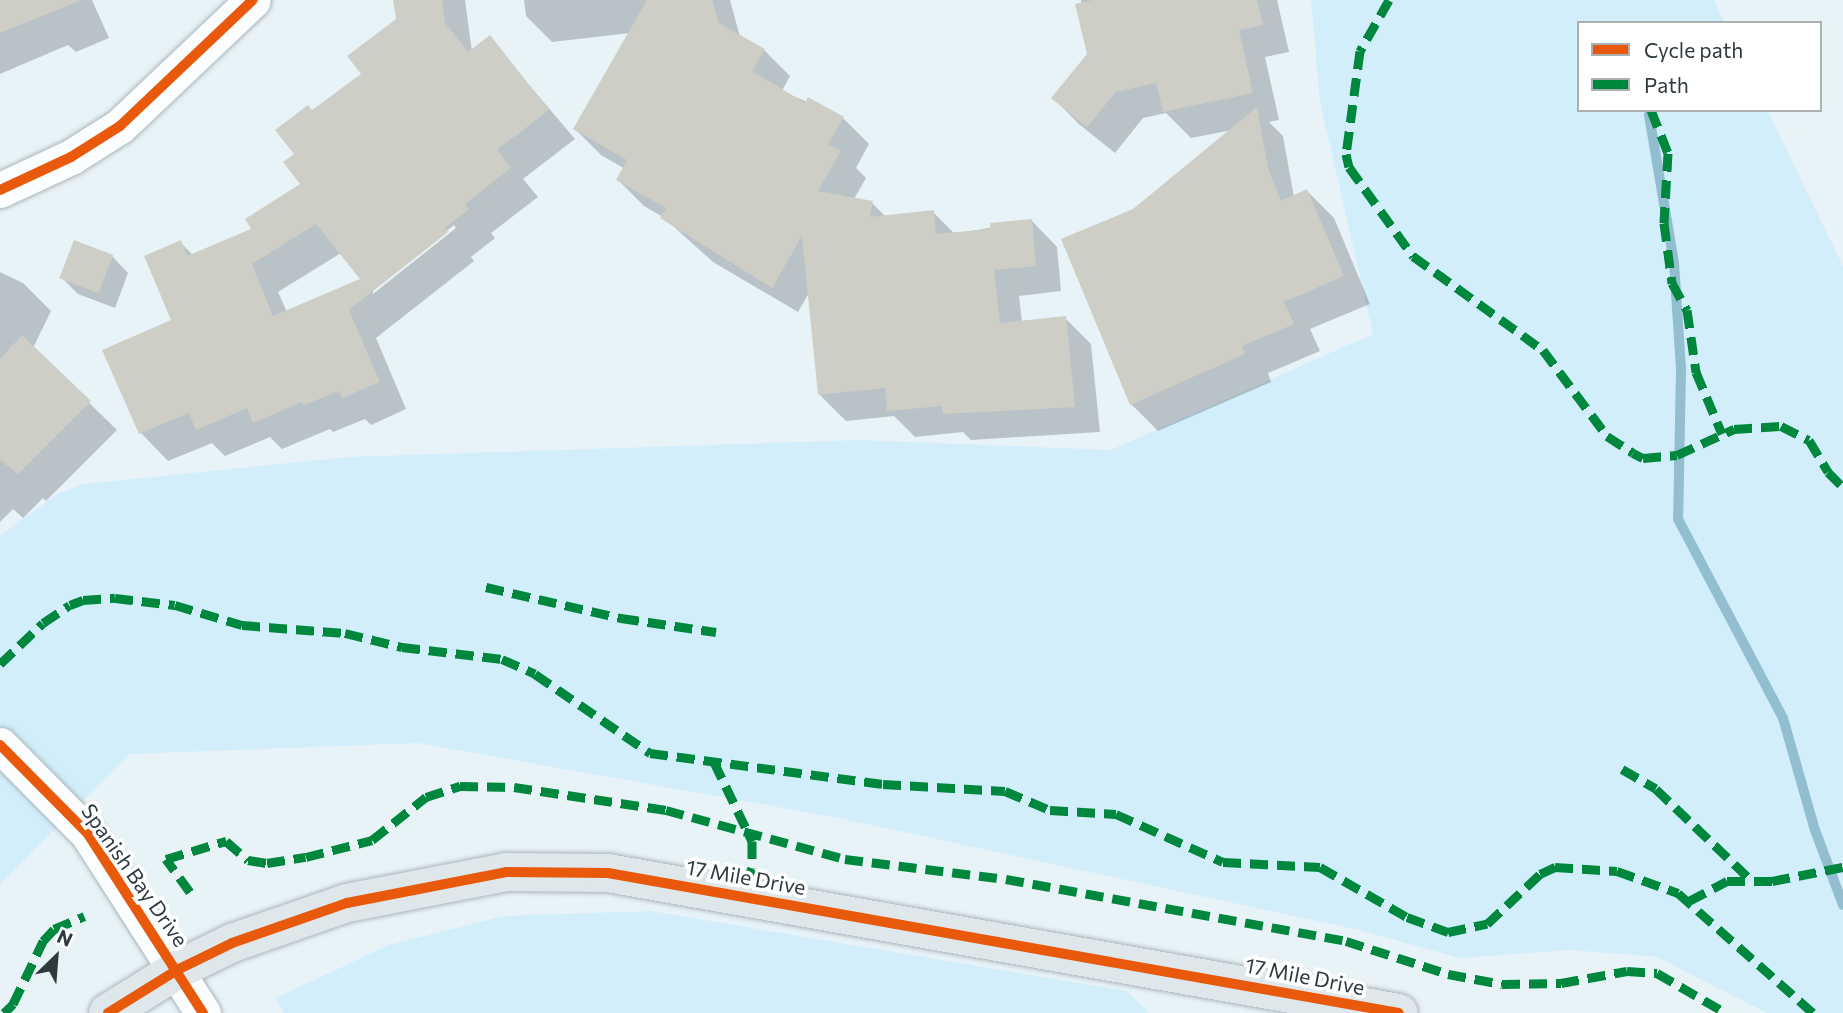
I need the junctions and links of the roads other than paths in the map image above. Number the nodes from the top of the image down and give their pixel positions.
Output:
1 (253, 0) edge
2 (0, 190) edge
3 (0, 745) edge
4 (177, 970) junction
5 (108, 1013) edge
6 (202, 1013) edge
7 (1399, 1013) edge

1 - 2 street
3 - 4 street, Spanish Bay Drive
4 - 5 main road, 17 Mile Drive
4 - 6 street, Spanish Bay Drive
4 - 7 main road, 17 Mile Drive

